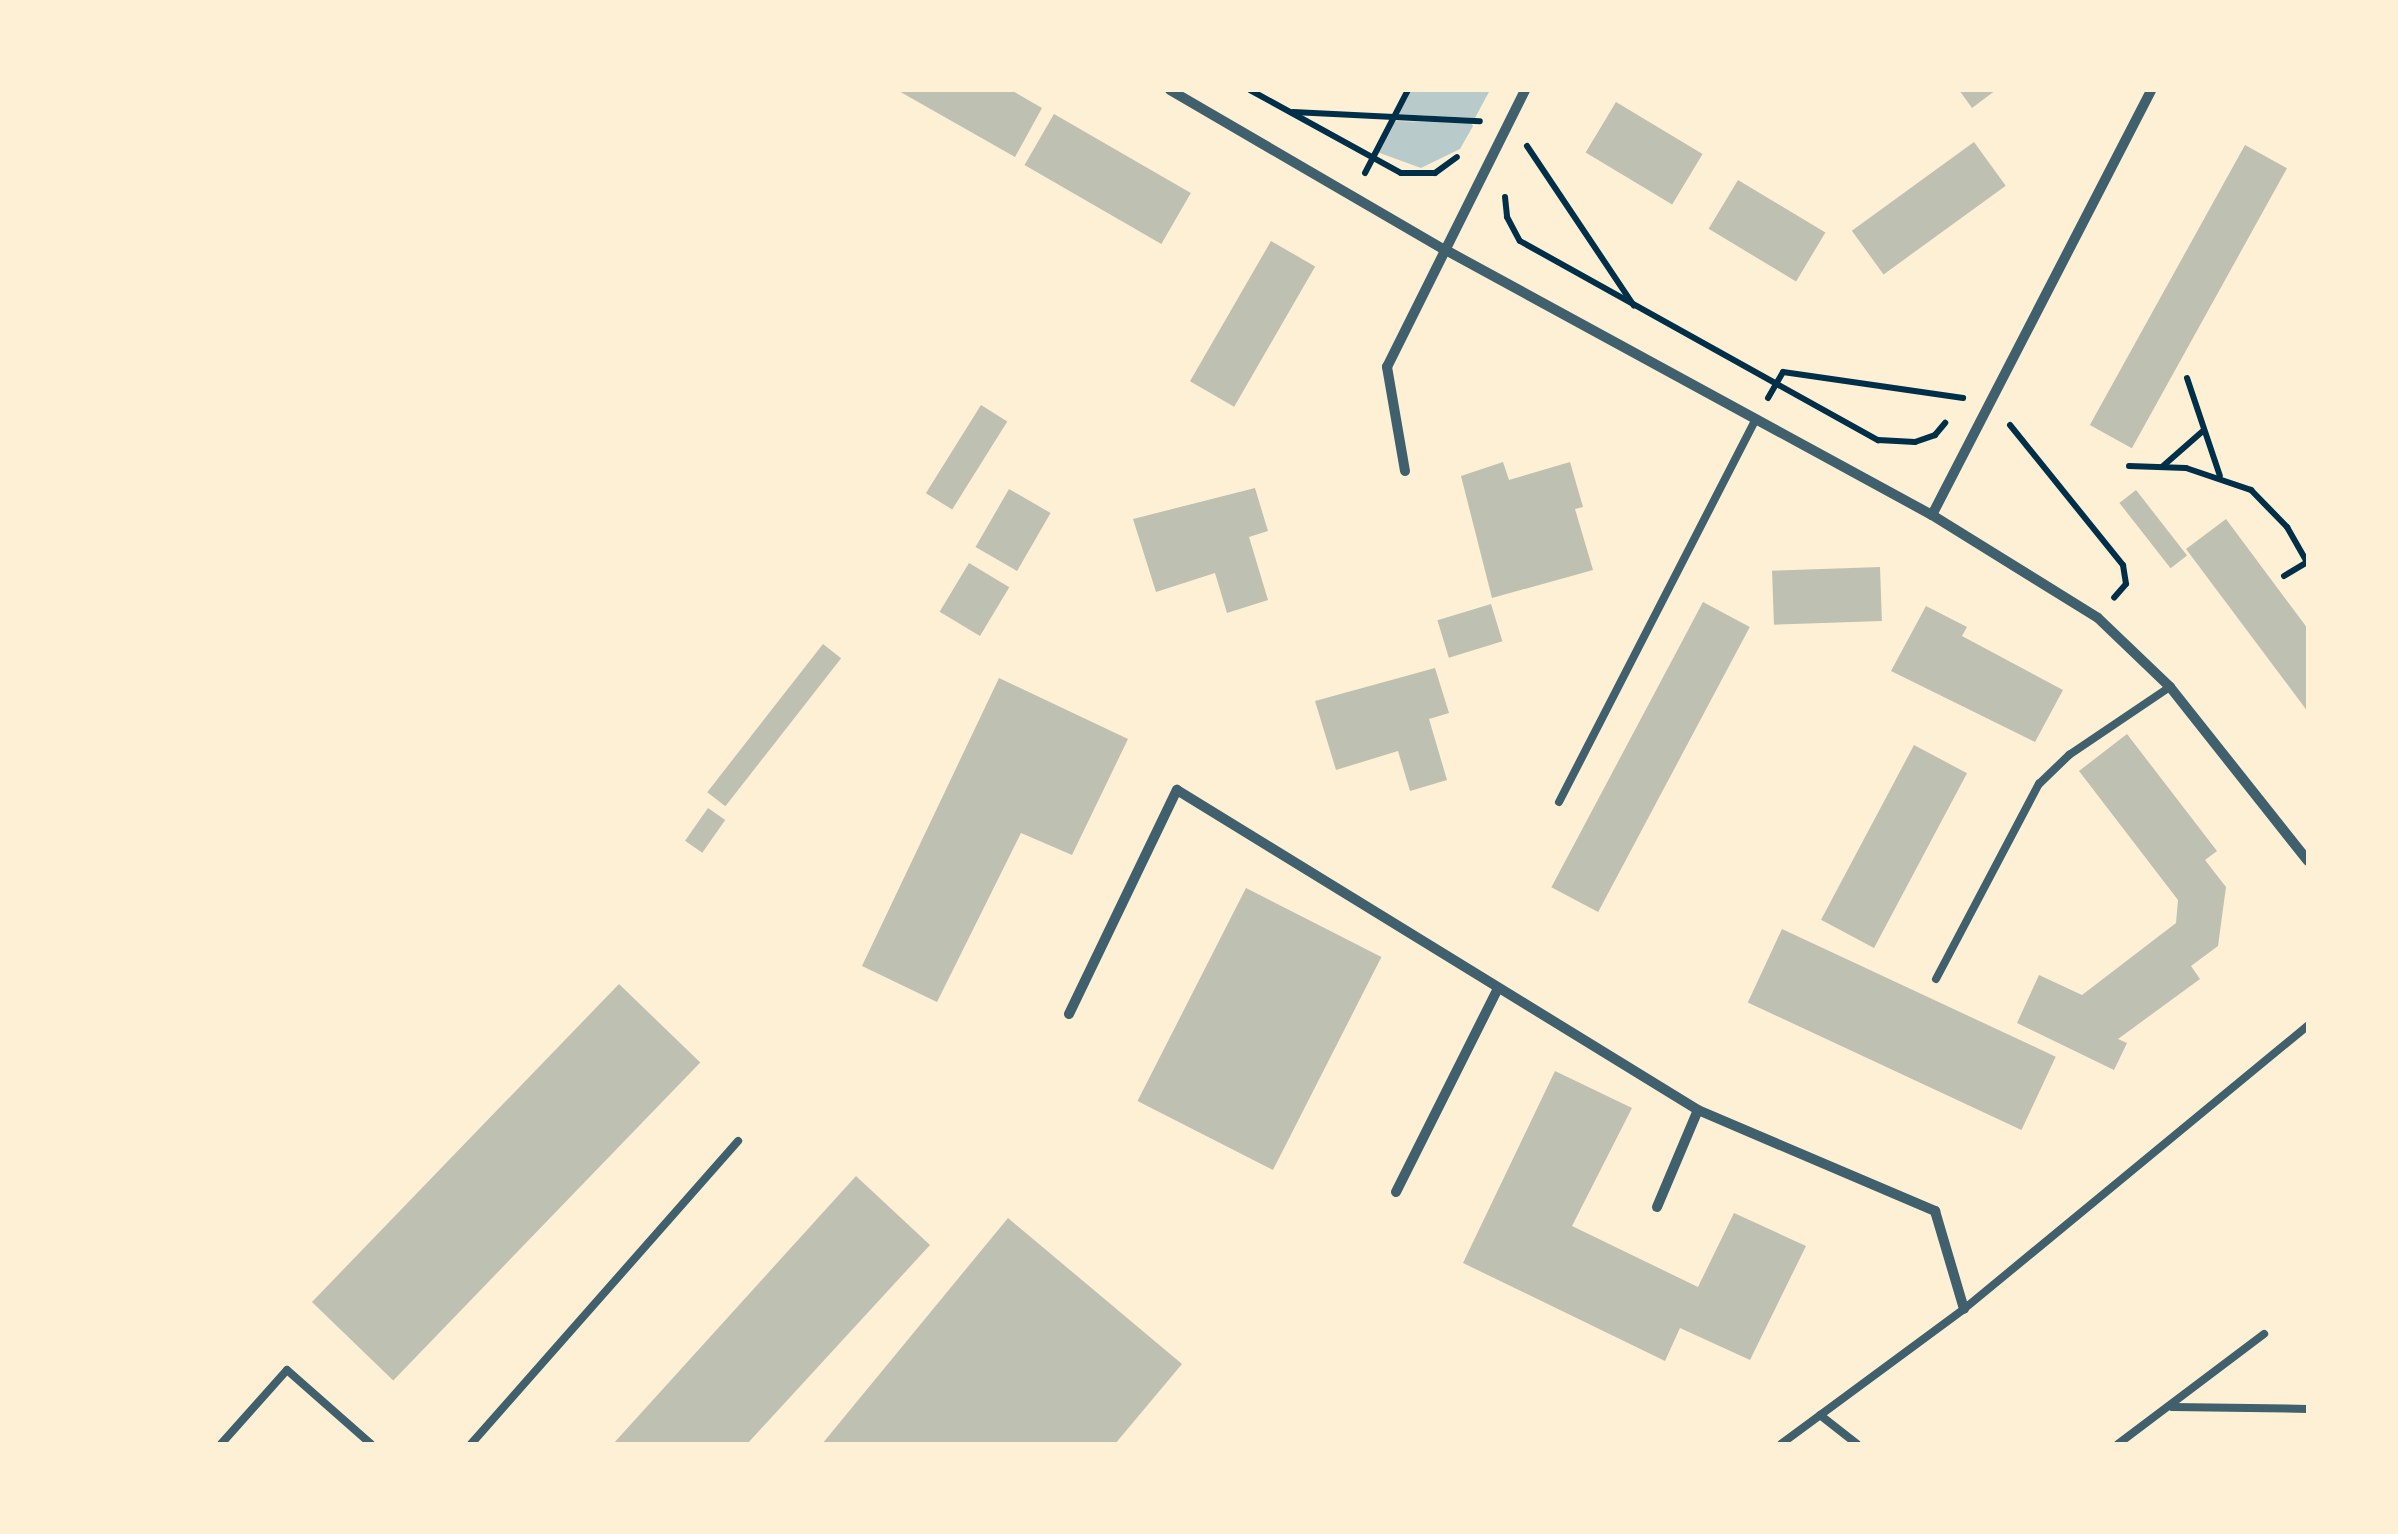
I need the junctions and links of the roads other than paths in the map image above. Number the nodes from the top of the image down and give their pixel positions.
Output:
1 (1170, 90) edge
2 (1525, 90) edge
3 (2151, 90) edge
4 (1442, 248) junction
5 (1755, 422) junction
6 (1405, 471) dead end
7 (1932, 516) junction
8 (2170, 687) junction
9 (1559, 802) dead end
10 (2308, 860) edge
11 (1936, 979) dead end
12 (1498, 988) junction
13 (1069, 1014) dead end
14 (2308, 1025) edge
15 (1698, 1110) junction
16 (738, 1141) dead end
17 (1396, 1192) dead end
18 (1657, 1208) dead end
19 (1964, 1309) junction
20 (2264, 1334) dead end
21 (2172, 1408) junction
22 (2308, 1410) edge
23 (1820, 1415) junction
24 (221, 1444) edge
25 (370, 1444) edge
26 (471, 1444) edge
27 (1782, 1444) edge
28 (1857, 1444) edge
29 (2118, 1444) edge

1 - 4 street
2 - 4 street
3 - 7 street
4 - 5 street
4 - 6 street
5 - 7 street
5 - 9 lane
7 - 8 street
8 - 10 street
8 - 11 lane
12 - 13 street
12 - 15 street
12 - 17 street
14 - 19 lane
15 - 18 street
15 - 19 street
16 - 26 lane
19 - 23 lane
20 - 21 lane
21 - 22 lane
21 - 29 lane
23 - 27 lane
23 - 28 lane
24 - 25 lane

